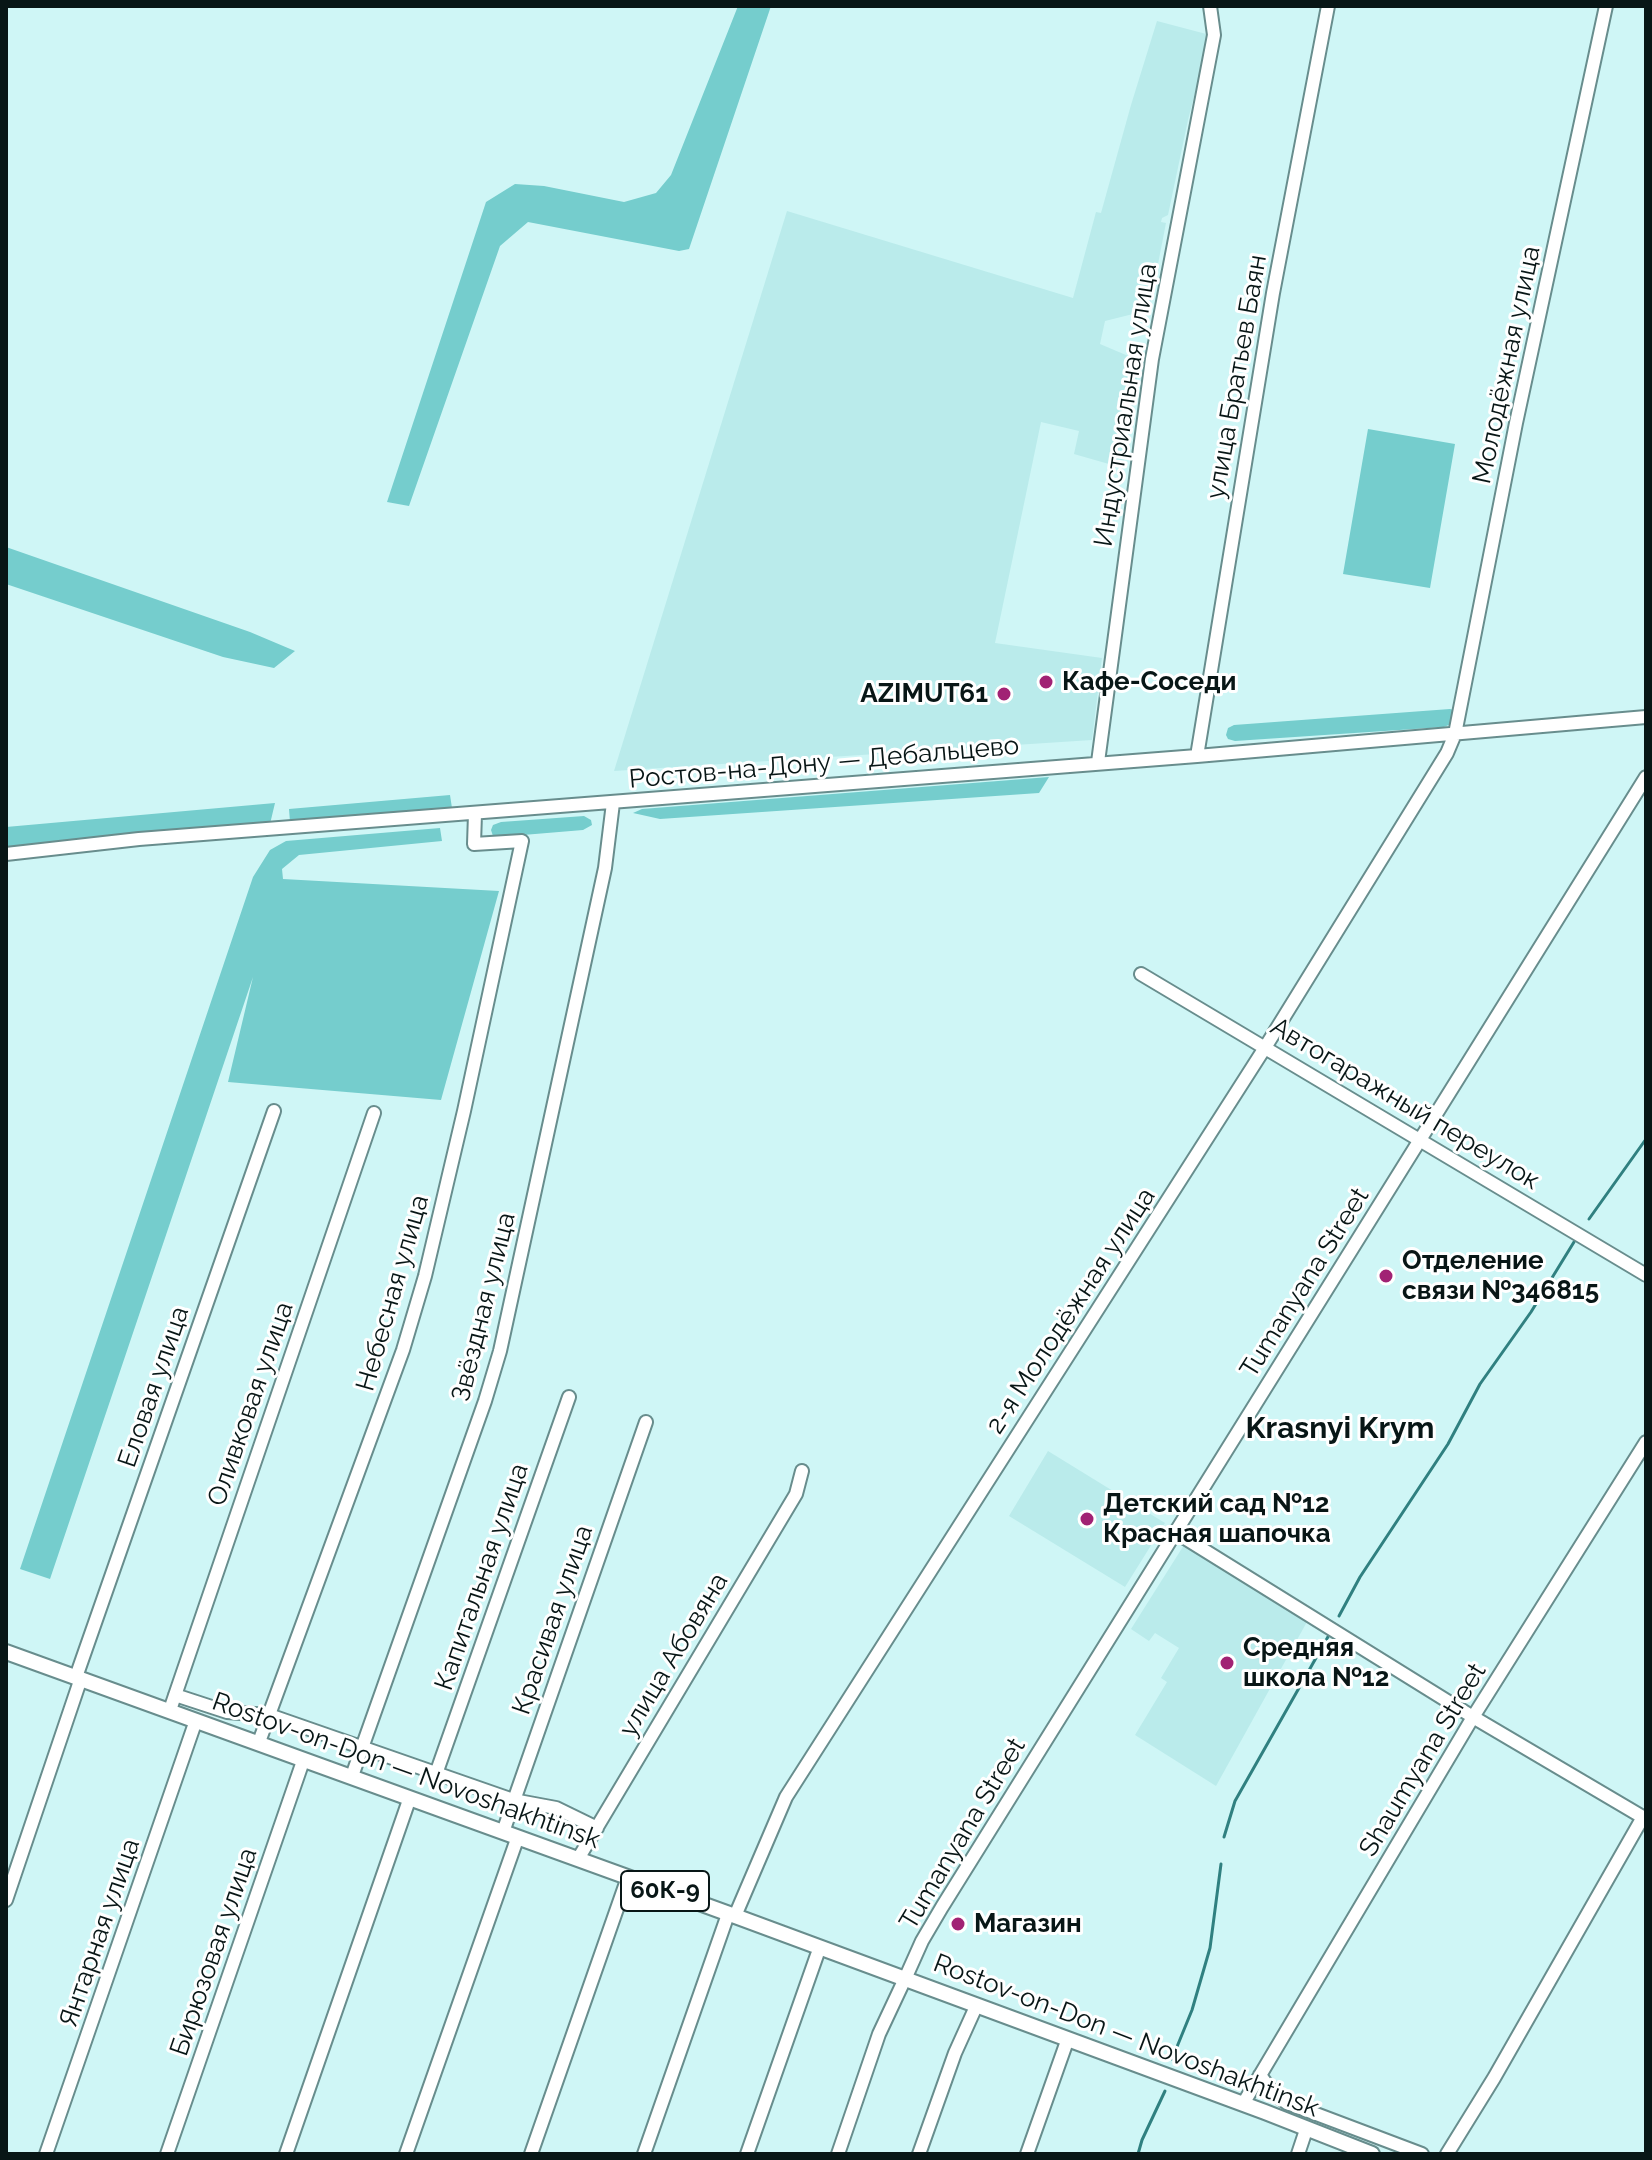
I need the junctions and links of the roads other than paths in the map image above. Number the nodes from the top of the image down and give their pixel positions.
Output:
1 (1210, 6) edge
2 (1328, 6) edge
3 (1606, 6) edge
4 (1646, 717) edge
5 (1455, 734) junction
6 (1197, 756) junction
7 (1098, 762) junction
8 (1646, 777) edge
9 (613, 803) junction
10 (475, 814) junction
11 (6, 854) edge
12 (1141, 974) dead end
13 (1266, 1046) junction
14 (274, 1111) dead end
15 (374, 1113) dead end
16 (1421, 1139) junction
17 (1646, 1275) edge
18 (569, 1397) dead end
19 (646, 1422) dead end
20 (1646, 1442) edge
21 (802, 1471) dead end
22 (1175, 1532) junction
23 (6, 1654) edge
24 (78, 1680) junction
25 (172, 1702) junction
26 (269, 1715) junction
27 (1473, 1717) junction
28 (194, 1726) junction
29 (259, 1742) junction
30 (362, 1749) junction
31 (302, 1764) junction
32 (437, 1771) junction
33 (352, 1776) junction
34 (513, 1800) junction
35 (408, 1803) junction
36 (1644, 1818) edge
37 (597, 1828) junction
38 (503, 1832) junction
39 (516, 1842) junction
40 (578, 1859) junction
41 (626, 1883) junction
42 (6, 1900) edge
43 (731, 1918) junction
44 (817, 1955) junction
45 (903, 1982) junction
46 (974, 2011) junction
47 (1066, 2044) junction
48 (1260, 2075) junction
49 (1243, 2104) junction
50 (1306, 2130) junction
51 (1321, 2135) junction
52 (46, 2154) edge
53 (167, 2154) edge
54 (286, 2154) edge
55 (406, 2154) edge
56 (531, 2154) edge
57 (644, 2154) edge
58 (747, 2154) edge
59 (838, 2154) edge
60 (919, 2154) edge
61 (1027, 2154) edge
62 (1298, 2154) edge
63 (1372, 2154) edge
64 (1422, 2154) edge
65 (1447, 2154) edge

1 - 7 street, Индустриальная улица
2 - 6 street, улица Братьев Баян
3 - 5 street, Молодёжная улица
4 - 5 street, Ростов-на-Дону — Дебальцево
5 - 6 street, Ростов-на-Дону — Дебальцево
5 - 13 street, 2-я Молодёжная улица
6 - 7 street, Ростов-на-Дону — Дебальцево
7 - 9 street, Ростов-на-Дону — Дебальцево
8 - 16 street, Tumanyana Street
9 - 10 street, Ростов-на-Дону — Дебальцево
9 - 30 street, Звёздная улица
10 - 11 street, Ростов-на-Дону — Дебальцево
10 - 26 street, Небесная улица
12 - 13 street, Автогаражный переулок
13 - 16 street, Автогаражный переулок
13 - 43 street, 2-я Молодёжная улица
14 - 24 street, Еловая улица
15 - 25 street, Оливковая улица
16 - 17 street, Автогаражный переулок
16 - 22 street, Tumanyana Street
18 - 32 street, Капитальная улица
19 - 34 street, Красивая улица
20 - 27 street, Shaumyana Street
21 - 37 street, улица Абовяна
22 - 27 street
22 - 45 street, Tumanyana Street
23 - 24 main road, Rostov-on-Don — Novoshakhtinsk / 60К-9
24 - 25 main road, Rostov-on-Don — Novoshakhtinsk / 60К-9
24 - 28 main road, Rostov-on-Don — Novoshakhtinsk / 60К-9
24 - 42 street, Еловая улица
25 - 26 street
25 - 29 main road, Rostov-on-Don — Novoshakhtinsk / 60К-9
26 - 29 street, Небесная улица
26 - 30 street
27 - 36 street
27 - 48 street, Shaumyana Street
28 - 31 main road, Rostov-on-Don — Novoshakhtinsk / 60К-9
28 - 52 street, Янтарная улица
29 - 33 main road, Rostov-on-Don — Novoshakhtinsk / 60К-9
30 - 32 street
30 - 33 street, Звёздная улица
31 - 35 main road, Rostov-on-Don — Novoshakhtinsk / 60К-9
31 - 53 street, Бирюзовая улица
32 - 34 street
33 - 38 main road, Rostov-on-Don — Novoshakhtinsk / 60К-9
34 - 37 street
34 - 38 street, Красивая улица
35 - 39 main road, Rostov-on-Don — Novoshakhtinsk / 60К-9
35 - 54 street
36 - 65 street
37 - 40 street, улица Абовяна
38 - 40 main road, Rostov-on-Don — Novoshakhtinsk / 60К-9
39 - 41 main road, Rostov-on-Don — Novoshakhtinsk / 60К-9
39 - 55 street
40 - 43 main road, Rostov-on-Don — Novoshakhtinsk / 60К-9
41 - 43 main road, Rostov-on-Don — Novoshakhtinsk / 60К-9
41 - 56 street
43 - 44 main road, Rostov-on-Don — Novoshakhtinsk / 60К-9
43 - 45 main road, Rostov-on-Don — Novoshakhtinsk / 60К-9
43 - 57 street, 2-я Молодёжная улица
44 - 45 main road, Rostov-on-Don — Novoshakhtinsk / 60К-9
44 - 58 street
45 - 46 main road, Rostov-on-Don — Novoshakhtinsk / 60К-9
45 - 49 main road, Rostov-on-Don — Novoshakhtinsk / 60К-9
45 - 59 street, Tumanyana Street
46 - 47 main road, Rostov-on-Don — Novoshakhtinsk / 60К-9
46 - 60 street
47 - 50 main road, Rostov-on-Don — Novoshakhtinsk / 60К-9
47 - 61 street
48 - 49 street, Shaumyana Street
48 - 64 street
49 - 51 main road, Rostov-on-Don — Novoshakhtinsk / 60К-9
50 - 51 main road, Rostov-on-Don — Novoshakhtinsk / 60К-9
50 - 62 street
51 - 63 main road, 60К-9

